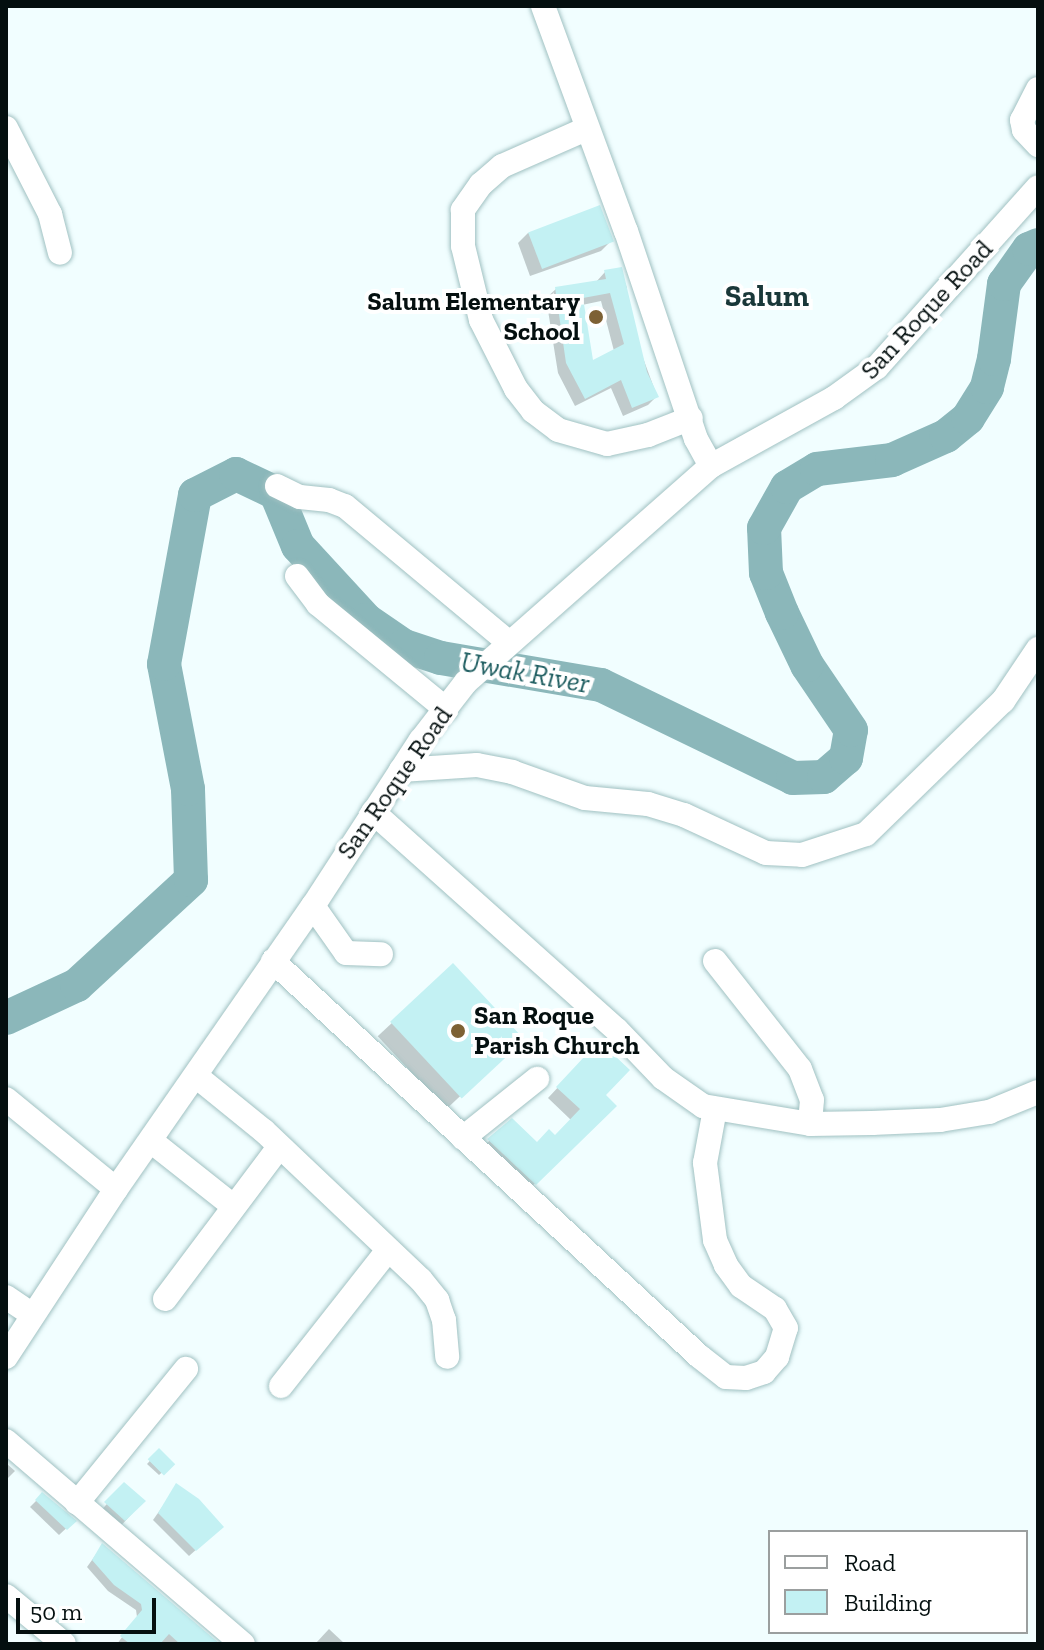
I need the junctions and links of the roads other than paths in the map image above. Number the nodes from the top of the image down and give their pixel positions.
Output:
1 (543, 6) edge
2 (1038, 89) edge
3 (6, 128) edge
4 (586, 129) junction
5 (1038, 145) edge
6 (1038, 187) edge
7 (60, 253) dead end
8 (691, 418) junction
9 (711, 466) junction
10 (277, 486) dead end
11 (297, 576) dead end
12 (1038, 649) edge
13 (499, 650) junction
14 (446, 709) junction
15 (401, 770) junction
16 (373, 812) junction
17 (313, 906) junction
18 (381, 954) dead end
19 (273, 961) junction
20 (715, 961) dead end
21 (196, 1076) junction
22 (537, 1079) dead end
23 (1038, 1092) edge
24 (6, 1099) edge
25 (715, 1109) junction
26 (810, 1124) junction
27 (463, 1138) junction
28 (151, 1141) junction
29 (279, 1147) junction
30 (116, 1189) junction
31 (233, 1206) junction
32 (388, 1250) junction
33 (6, 1297) edge
34 (165, 1299) dead end
35 (33, 1315) junction
36 (6, 1357) edge
37 (447, 1357) dead end
38 (186, 1369) dead end
39 (281, 1386) dead end
40 (6, 1441) edge
41 (77, 1503) junction
42 (6, 1596) edge
43 (64, 1644) edge
44 (243, 1644) edge

1 - 4 street
2 - 5 street
3 - 7 street
4 - 8 street
4 - 8 street
6 - 9 street, San Roque Road
8 - 9 street
9 - 13 street, San Roque Road
10 - 13 street
11 - 14 street
12 - 15 street
13 - 14 street, San Roque Road
14 - 15 street, San Roque Road
15 - 16 street, San Roque Road
16 - 17 street, San Roque Road
16 - 25 street
17 - 18 street
17 - 19 street, San Roque Road
19 - 21 street, San Roque Road
19 - 27 street
20 - 26 street
21 - 28 street, San Roque Road
21 - 29 street
22 - 27 street
23 - 26 street
24 - 30 street
25 - 26 street
25 - 27 street
28 - 30 street, San Roque Road
28 - 31 street
29 - 31 street
29 - 32 street
30 - 35 street, San Roque Road
31 - 34 street
32 - 37 street
32 - 39 street
33 - 35 street
35 - 36 street, San Roque Road
38 - 41 street
40 - 41 street
41 - 44 street
42 - 43 street

